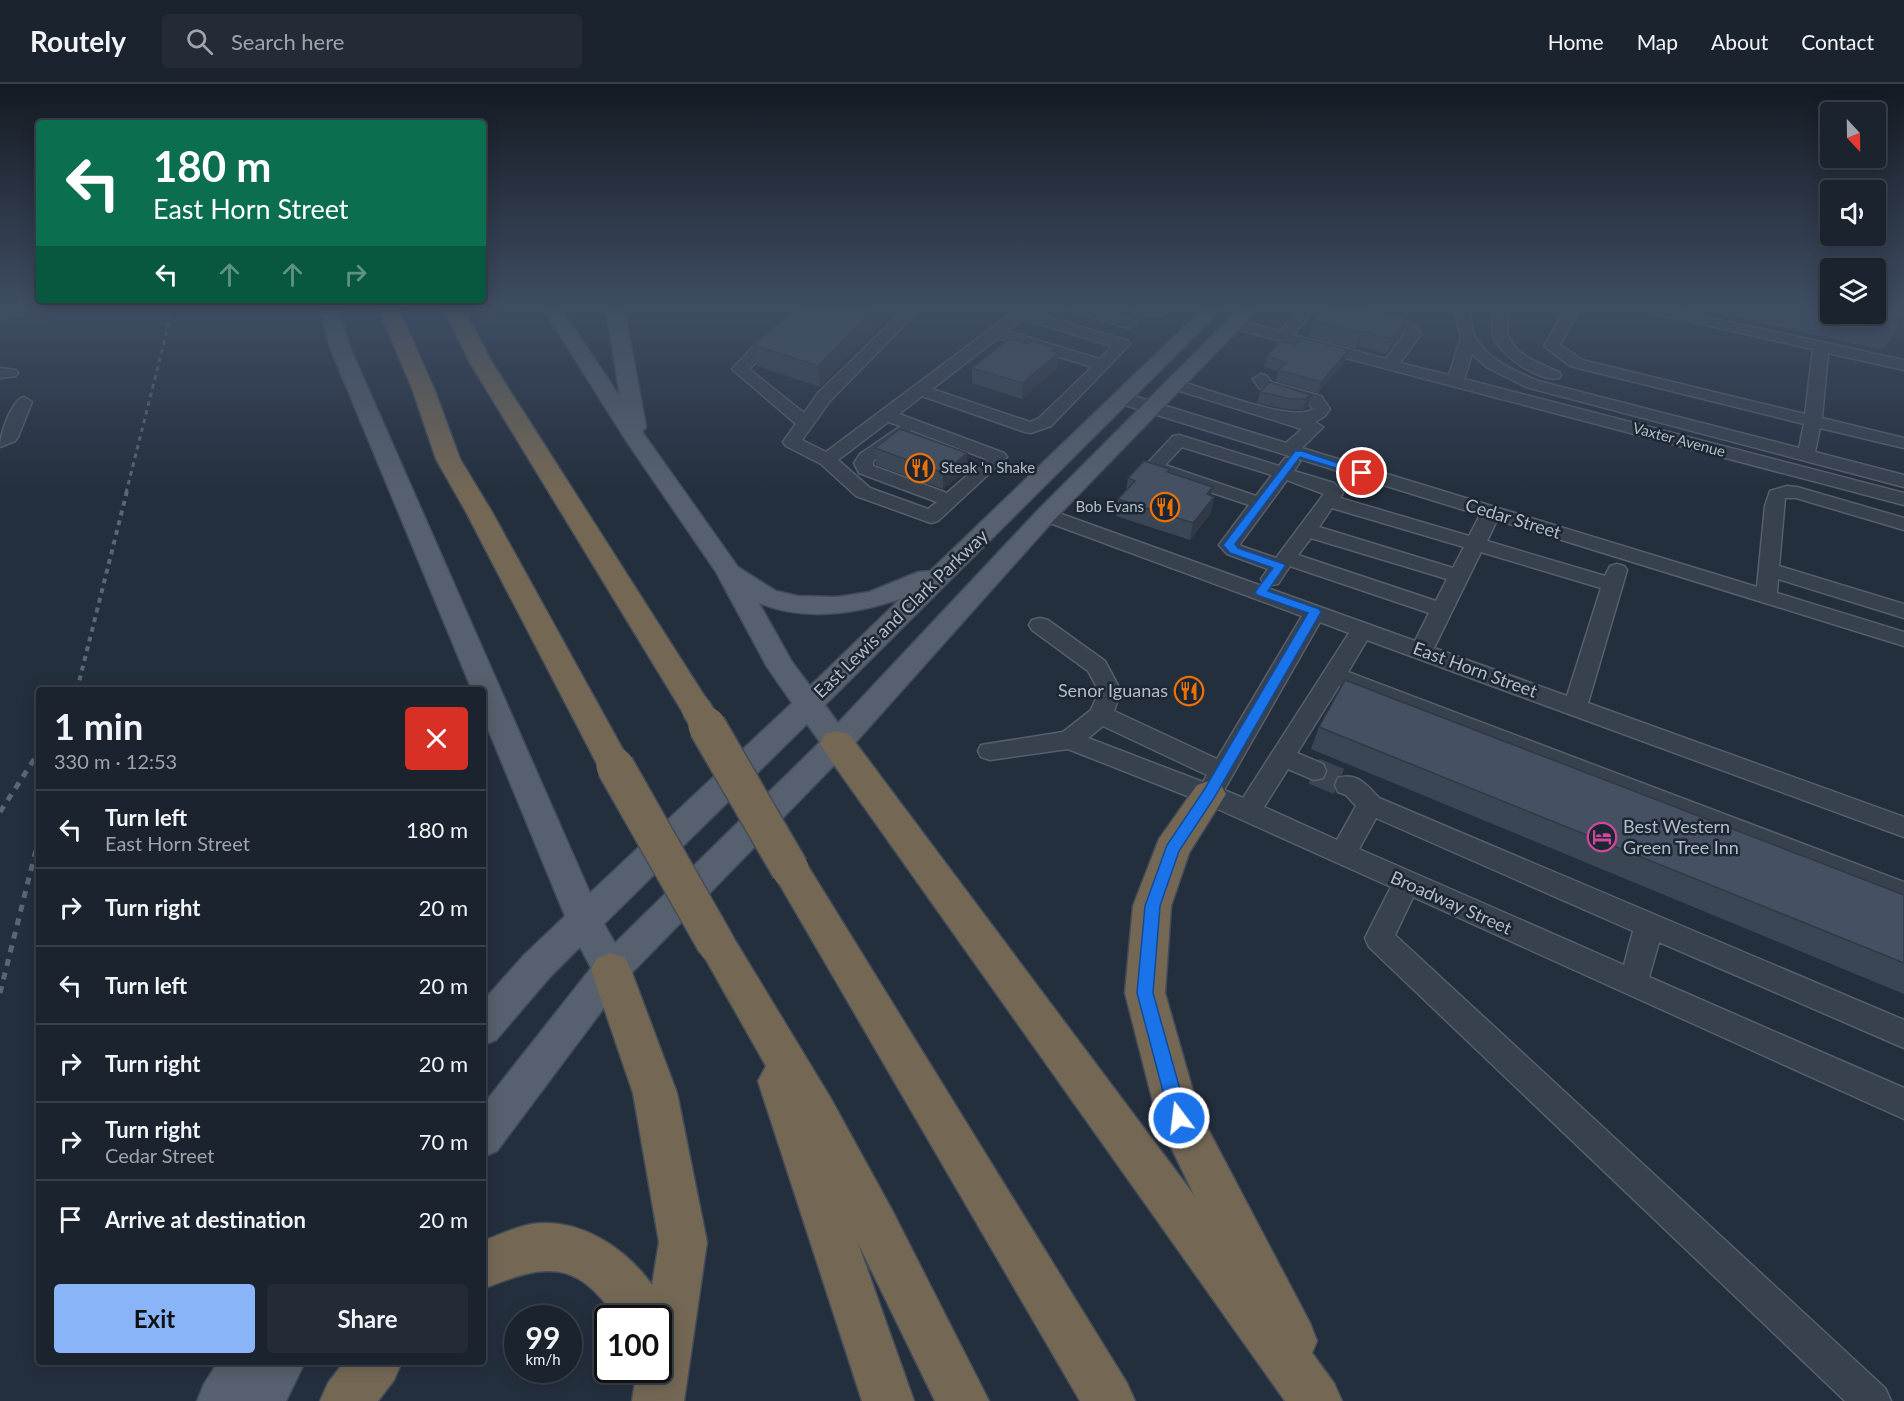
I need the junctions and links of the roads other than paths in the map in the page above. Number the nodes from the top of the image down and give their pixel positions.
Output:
1 (349, 368) edge
2 (414, 368) edge
3 (485, 368) edge
4 (591, 368) edge
5 (625, 368) edge
6 (741, 368) edge
7 (853, 368) edge
8 (948, 368) edge
9 (1099, 368) edge
10 (1152, 368) edge
11 (1189, 368) edge
12 (1403, 368) edge
13 (1462, 368) edge
14 (1504, 368) edge
15 (1538, 368) edge
16 (1598, 368) edge
17 (1819, 368) edge
18 (1261, 379) junction
19 (1454, 382) junction
20 (1173, 384) junction
21 (919, 390) junction
22 (1122, 398) junction
23 (24, 402) dead end
24 (1239, 405) junction
25 (1150, 407) junction
26 (886, 414) junction
27 (1814, 421) junction
28 (806, 423) junction
29 (912, 424) junction
30 (1314, 427) junction
31 (0, 442) edge
32 (638, 442) junction
33 (1904, 444) edge
34 (1808, 448) junction
35 (1293, 452) junction
36 (827, 460) junction
37 (1904, 466) edge
38 (1283, 473) junction
39 (1904, 481) edge
40 (1904, 499) edge
41 (949, 500) junction
42 (1328, 501) junction
43 (1260, 503) junction
44 (1491, 513) junction
45 (1046, 515) junction
46 (1904, 524) edge
47 (1307, 530) junction
48 (1474, 545) junction
49 (1622, 553) junction
50 (1283, 562) junction
51 (949, 567) junction
52 (1768, 570) junction
53 (728, 571) junction
54 (1459, 576) junction
55 (1612, 585) junction
56 (1261, 592) junction
57 (1766, 597) junction
58 (1441, 610) junction
59 (1904, 611) edge
60 (1315, 612) junction
61 (1040, 625) dead end
62 (1363, 629) junction
63 (1904, 639) edge
64 (1421, 651) junction
65 (1334, 675) junction
66 (485, 687) edge
67 (486, 690) edge
68 (809, 704) junction
69 (1575, 707) junction
70 (1101, 715) junction
71 (1069, 740) junction
72 (837, 743) junction
73 (990, 751) dead end
74 (1283, 757) junction
75 (1314, 771) tunnel mouth
76 (1215, 782) junction
77 (1347, 785) tunnel mouth
78 (1370, 806) junction
79 (1248, 812) junction
80 (1904, 827) edge
81 (1342, 855) junction
82 (1406, 884) junction
83 (1904, 894) edge
84 (584, 920) junction
85 (1649, 925) junction
86 (611, 970) junction
87 (1634, 984) junction
88 (750, 997) junction
89 (486, 1025) edge
90 (890, 1034) junction
91 (1904, 1034) edge
92 (1904, 1104) edge
93 (486, 1133) edge
94 (486, 1264) edge
95 (634, 1305) edge
96 (243, 1365) edge
97 (280, 1365) edge
98 (347, 1365) edge
99 (374, 1365) edge
100 (654, 1383) edge
101 (221, 1401) edge
102 (260, 1401) edge
103 (327, 1401) edge
104 (346, 1401) edge
105 (653, 1401) edge
106 (658, 1401) edge
107 (888, 1401) edge
108 (963, 1401) edge
109 (1109, 1401) edge
110 (1130, 1401) edge
111 (1316, 1401) edge
112 (1323, 1401) edge
113 (1872, 1401) edge

1 - 66 main road
2 - 88 highway, bridge
3 - 90 highway, bridge
4 - 32 main road
5 - 32 main road
6 - 28 street
7 - 28 street
8 - 21 street
9 - 21 street
10 - 22 main road, East Lewis and Clark Parkway
11 - 20 main road, East Lewis and Clark Parkway
12 - 19 street, Vaxter Avenue
13 - 19 street
14 - 34 street
15 - 34 street
16 - 27 street
17 - 27 street
18 - 24 street
18 - 24 street
18 - 30 street
19 - 40 street, Vaxter Avenue
20 - 24 street
20 - 25 main road, East Lewis and Clark Parkway
21 - 26 street
22 - 25 street, Cedar Street
22 - 51 main road, East Lewis and Clark Parkway
23 - 31 street
24 - 30 street
25 - 35 street, Cedar Street
25 - 45 main road, East Lewis and Clark Parkway
26 - 29 street
26 - 36 street
27 - 33 street
27 - 34 street
28 - 36 street
29 - 41 street
29 - 41 street
30 - 35 street
32 - 53 main road
34 - 37 street
34 - 39 street
35 - 38 street
35 - 44 street, Cedar Street
36 - 41 street
38 - 42 street
38 - 43 street
38 - 43 street
42 - 47 street
42 - 48 street
43 - 50 street
44 - 48 street
44 - 49 street, Cedar Street
45 - 56 street, East Horn Street
45 - 72 main road, East Lewis and Clark Parkway
46 - 52 street
47 - 50 street
47 - 54 street
48 - 54 street
48 - 55 street
49 - 55 street
49 - 57 street, Cedar Street
50 - 56 street
50 - 58 street
51 - 53 main road
51 - 68 main road, East Lewis and Clark Parkway
52 - 57 street
52 - 59 street
53 - 68 main road
54 - 58 street
55 - 69 street
56 - 60 street, East Horn Street
57 - 63 street, Cedar Street
58 - 64 street
60 - 62 street, East Horn Street
60 - 76 street
61 - 70 street
62 - 64 street, East Horn Street
62 - 65 street
64 - 69 street, East Horn Street
65 - 74 street
65 - 83 street
67 - 84 main road
68 - 72 main road
68 - 84 main road, East Lewis and Clark Parkway
69 - 80 street, East Horn Street
70 - 71 street
70 - 76 street
71 - 73 street, Broadway Street
71 - 76 street, Broadway Street
72 - 86 main road, East Lewis and Clark Parkway
72 - 111 highway
74 - 75 street
74 - 79 street
76 - 79 street, Broadway Street
76 - 112 highway
77 - 78 street
78 - 81 street
78 - 85 street
79 - 81 street, Broadway Street
81 - 82 street, Broadway Street
82 - 87 street, Broadway Street
82 - 113 street
84 - 86 main road
84 - 89 main road, East Lewis and Clark Parkway
85 - 87 street
85 - 91 street
86 - 93 main road, East Lewis and Clark Parkway
86 - 106 highway
87 - 92 street, Broadway Street
88 - 107 highway
88 - 108 highway
90 - 109 highway
90 - 110 highway
94 - 95 highway
96 - 101 main road
97 - 102 main road
98 - 103 main road
99 - 104 highway
100 - 105 highway

